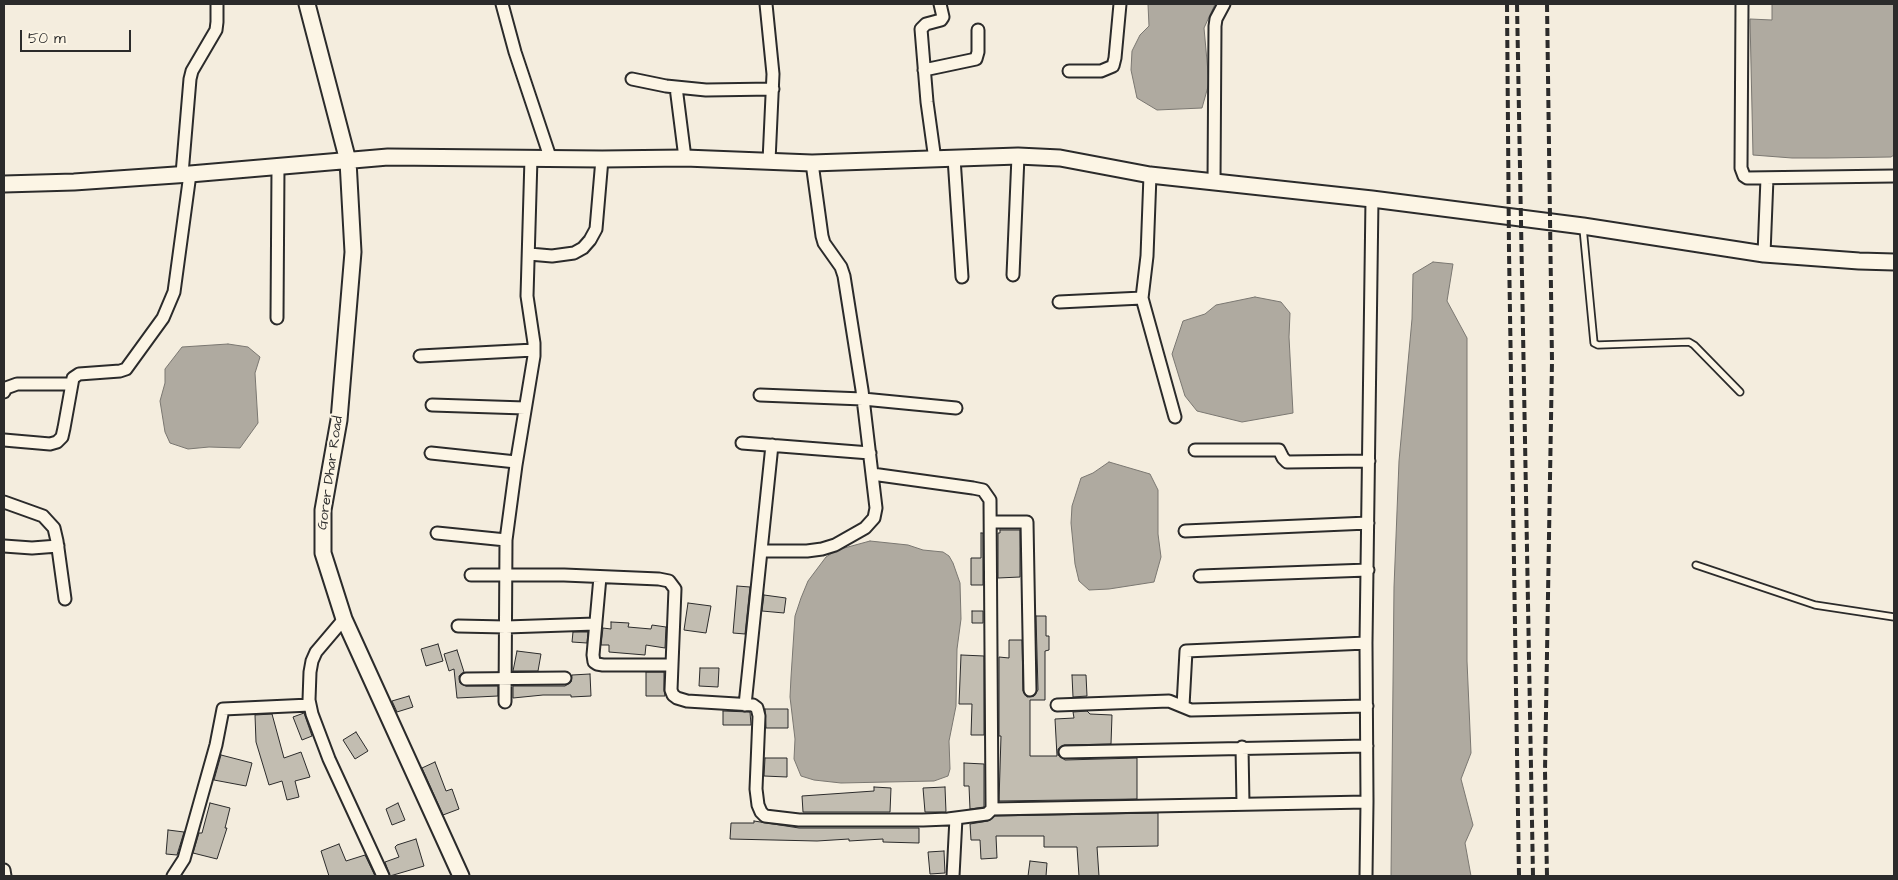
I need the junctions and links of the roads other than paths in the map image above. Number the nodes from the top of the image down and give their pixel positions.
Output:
1 (217, 4) edge
2 (307, 4) edge
3 (502, 4) edge
4 (766, 4) edge
5 (940, 4) edge
6 (1120, 4) edge
7 (1224, 4) edge
8 (1742, 4) edge
9 (978, 30) dead end
10 (924, 70) junction
11 (1069, 71) dead end
12 (632, 79) dead end
13 (676, 87) junction
14 (772, 89) junction
15 (1018, 156) junction
16 (550, 157) junction
17 (531, 158) junction
18 (685, 158) junction
19 (954, 158) junction
20 (602, 159) junction
21 (769, 160) junction
22 (935, 160) junction
23 (348, 161) junction
24 (812, 163) junction
25 (278, 167) junction
26 (186, 174) junction
27 (1150, 175) junction
28 (1894, 176) edge
29 (1767, 178) junction
30 (1214, 182) junction
31 (4, 184) edge
32 (1372, 199) junction
33 (1583, 226) junction
34 (529, 254) junction
35 (1764, 254) junction
36 (1894, 262) edge
37 (1013, 275) dead end
38 (962, 277) dead end
39 (1142, 298) junction
40 (1059, 302) dead end
41 (277, 318) dead end
42 (534, 350) junction
43 (420, 356) dead end
44 (70, 384) junction
45 (4, 392) edge
46 (1740, 392) dead end
47 (760, 395) dead end
48 (863, 399) junction
49 (432, 405) dead end
50 (525, 408) junction
51 (956, 408) dead end
52 (1175, 416) dead end
53 (4, 440) edge
54 (742, 443) dead end
55 (772, 445) junction
56 (1195, 450) dead end
57 (870, 452) junction
58 (431, 453) dead end
59 (1369, 461) junction
60 (516, 462) junction
61 (872, 474) junction
62 (4, 502) edge
63 (991, 522) junction
64 (1368, 523) junction
65 (1186, 531) dead end
66 (437, 533) dead end
67 (506, 540) junction
68 (4, 546) edge
69 (58, 546) junction
70 (761, 551) junction
71 (1696, 565) dead end
72 (1368, 570) junction
73 (471, 575) dead end
74 (505, 576) junction
75 (1200, 576) dead end
76 (600, 577) junction
77 (65, 599) dead end
78 (1894, 617) edge
79 (344, 619) junction
80 (595, 624) junction
81 (458, 626) dead end
82 (506, 627) junction
83 (1366, 643) junction
84 (672, 665) junction
85 (505, 677) junction
86 (565, 678) dead end
87 (466, 679) dead end
88 (1030, 690) dead end
89 (505, 702) dead end
90 (310, 705) junction
91 (744, 705) junction
92 (1057, 705) dead end
93 (1183, 706) junction
94 (1367, 706) junction
95 (1367, 746) junction
96 (1242, 747) junction
97 (1065, 752) dead end
98 (1368, 802) junction
99 (1243, 804) junction
100 (992, 809) junction
101 (956, 818) junction
102 (4, 870) edge
103 (5, 876) edge
104 (173, 876) edge
105 (383, 876) edge
106 (461, 876) edge
107 (953, 876) edge
108 (1366, 876) edge

1 - 26 street
2 - 23 street, Gorer Dhar Road
3 - 16 street
4 - 14 street
5 - 10 street
6 - 11 street
7 - 30 street
8 - 29 street
9 - 10 street
10 - 22 street
12 - 13 street
13 - 14 street
13 - 18 street
14 - 21 street
15 - 19 street
15 - 27 street
15 - 37 street
16 - 17 street
16 - 20 street
17 - 23 street
17 - 34 street
18 - 20 street
18 - 21 street
19 - 22 street
19 - 38 street
20 - 34 street
21 - 24 street
22 - 24 street
23 - 25 street
23 - 79 street, Gorer Dhar Road
24 - 48 street
25 - 26 street
25 - 41 street
26 - 31 street
26 - 44 street
27 - 30 street
27 - 39 street
28 - 29 street
29 - 35 street
30 - 32 street
32 - 33 street
32 - 59 street
33 - 35 street
33 - 46 lane
34 - 42 street
35 - 36 street
39 - 40 street
39 - 52 street
42 - 43 street
42 - 50 street
44 - 45 street
44 - 53 street
47 - 48 street
48 - 51 street
48 - 57 street
49 - 50 street
50 - 60 street
54 - 55 street
55 - 57 street
55 - 70 street
56 - 59 street
57 - 61 street
58 - 60 street
59 - 64 street
60 - 67 street
61 - 63 street
61 - 70 street
62 - 69 street
63 - 88 street
63 - 100 street
64 - 65 street
64 - 72 street
66 - 67 street
67 - 74 street
68 - 69 street
69 - 77 street
70 - 91 street
71 - 78 lane
72 - 75 street
72 - 83 street
73 - 74 street
74 - 76 street
74 - 82 street
76 - 80 street
76 - 84 street
79 - 90 street
79 - 106 street, Gorer Dhar Road
80 - 82 street
80 - 84 street
81 - 82 street
82 - 85 street
83 - 93 street
83 - 94 street
84 - 91 street
85 - 86 street
85 - 87 street
85 - 89 street
90 - 104 street
90 - 105 street
91 - 101 street
92 - 93 street
93 - 94 street
94 - 95 street
95 - 96 street
95 - 98 street
96 - 97 street
96 - 99 street
98 - 99 street
98 - 108 street
99 - 100 street
100 - 101 street
101 - 107 street
102 - 103 street

